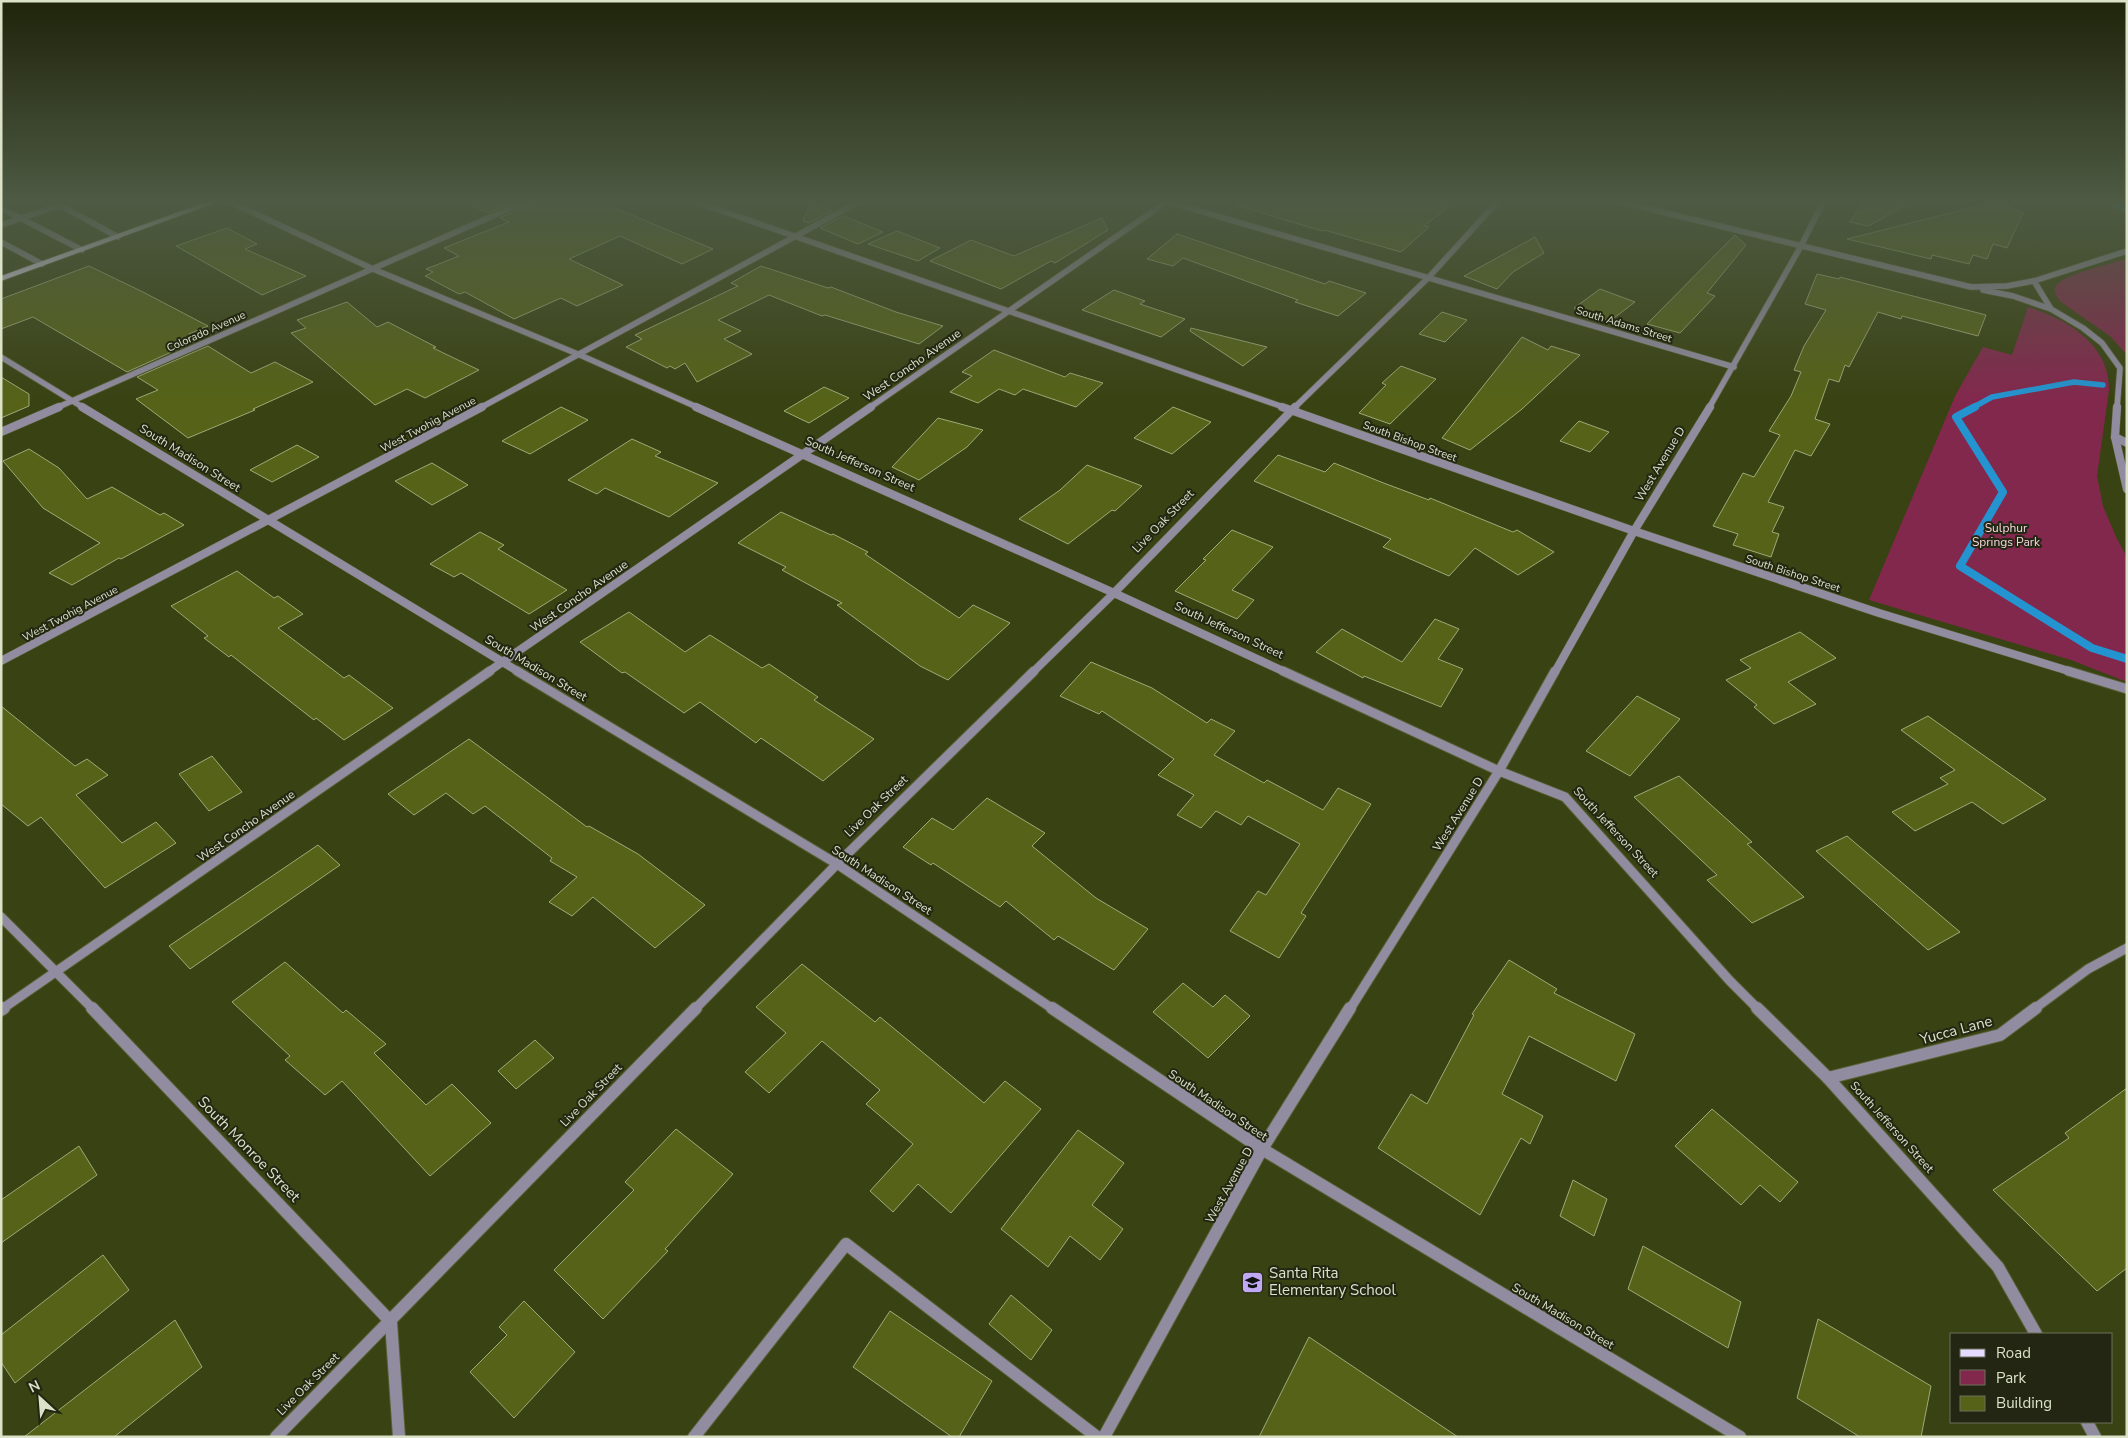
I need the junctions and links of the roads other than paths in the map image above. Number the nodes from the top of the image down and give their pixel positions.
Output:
1 (34, 267) edge
2 (369, 267) edge
3 (377, 267) edge
4 (740, 267) edge
5 (878, 267) edge
6 (1071, 267) edge
7 (1395, 267) edge
8 (1438, 267) edge
9 (1789, 267) edge
10 (1889, 267) edge
11 (2077, 267) edge
12 (373, 269) junction
13 (1429, 277) junction
14 (1, 279) edge
15 (2034, 281) junction
16 (1971, 287) junction
17 (2051, 309) junction
18 (1008, 312) junction
19 (580, 355) junction
20 (1, 357) edge
21 (1734, 367) junction
22 (73, 400) junction
23 (1292, 410) junction
24 (1, 432) edge
25 (2115, 437) junction
26 (2127, 443) edge
27 (802, 454) junction
28 (2127, 488) edge
29 (267, 520) junction
30 (1634, 531) junction
31 (1114, 593) junction
32 (1, 661) edge
33 (502, 662) junction
34 (2127, 689) edge
35 (1499, 771) junction
36 (837, 864) junction
37 (1, 918) edge
38 (2127, 948) edge
39 (57, 971) junction
40 (1, 1010) edge
41 (1828, 1078) junction
42 (1262, 1149) junction
43 (391, 1322) junction
44 (2035, 1333) edge
45 (2087, 1423) edge
46 (276, 1437) edge
47 (399, 1437) edge
48 (694, 1437) edge
49 (1097, 1437) edge
50 (1104, 1437) edge
51 (1740, 1437) edge
52 (2095, 1437) edge

1 - 14 main road
2 - 12 street, South Jefferson Street
3 - 12 street, Colorado Avenue
4 - 19 street, West Twohig Avenue
5 - 18 street, South Bishop Street
6 - 18 street, West Concho Avenue
7 - 13 street, South Adams Street
8 - 13 street, Live Oak Street
9 - 21 street, West Avenue D
10 - 16 street
11 - 15 street
12 - 19 street, South Jefferson Street
12 - 22 street, Colorado Avenue
13 - 21 street, South Adams Street
13 - 23 street, Live Oak Street
15 - 16 street
15 - 17 street
16 - 17 street
17 - 25 street
18 - 23 street, South Bishop Street
18 - 27 street, West Concho Avenue
19 - 27 street, South Jefferson Street
19 - 29 street, West Twohig Avenue
20 - 22 street, South Madison Street
21 - 30 street, West Avenue D
22 - 24 street, Colorado Avenue
22 - 29 street, South Madison Street
23 - 30 street, South Bishop Street
23 - 31 street, Live Oak Street
25 - 26 street
25 - 28 street
27 - 31 street, South Jefferson Street
27 - 33 street, West Concho Avenue
29 - 32 street, West Twohig Avenue
29 - 33 street, South Madison Street
30 - 34 street, South Bishop Street
30 - 35 street, West Avenue D
31 - 35 street, South Jefferson Street
31 - 36 street, Live Oak Street
33 - 36 street, South Madison Street
33 - 39 street, West Concho Avenue
35 - 41 street, South Jefferson Street
35 - 42 street, West Avenue D
36 - 42 street, South Madison Street
36 - 43 street, Live Oak Street
37 - 39 street, South Monroe Street
38 - 41 street, Yucca Lane
39 - 40 street, West Concho Avenue
39 - 43 street, South Monroe Street
41 - 44 street, South Jefferson Street
42 - 50 street, West Avenue D
42 - 51 street, South Madison Street
43 - 46 street, Live Oak Street
43 - 47 street
45 - 52 street
48 - 49 street

